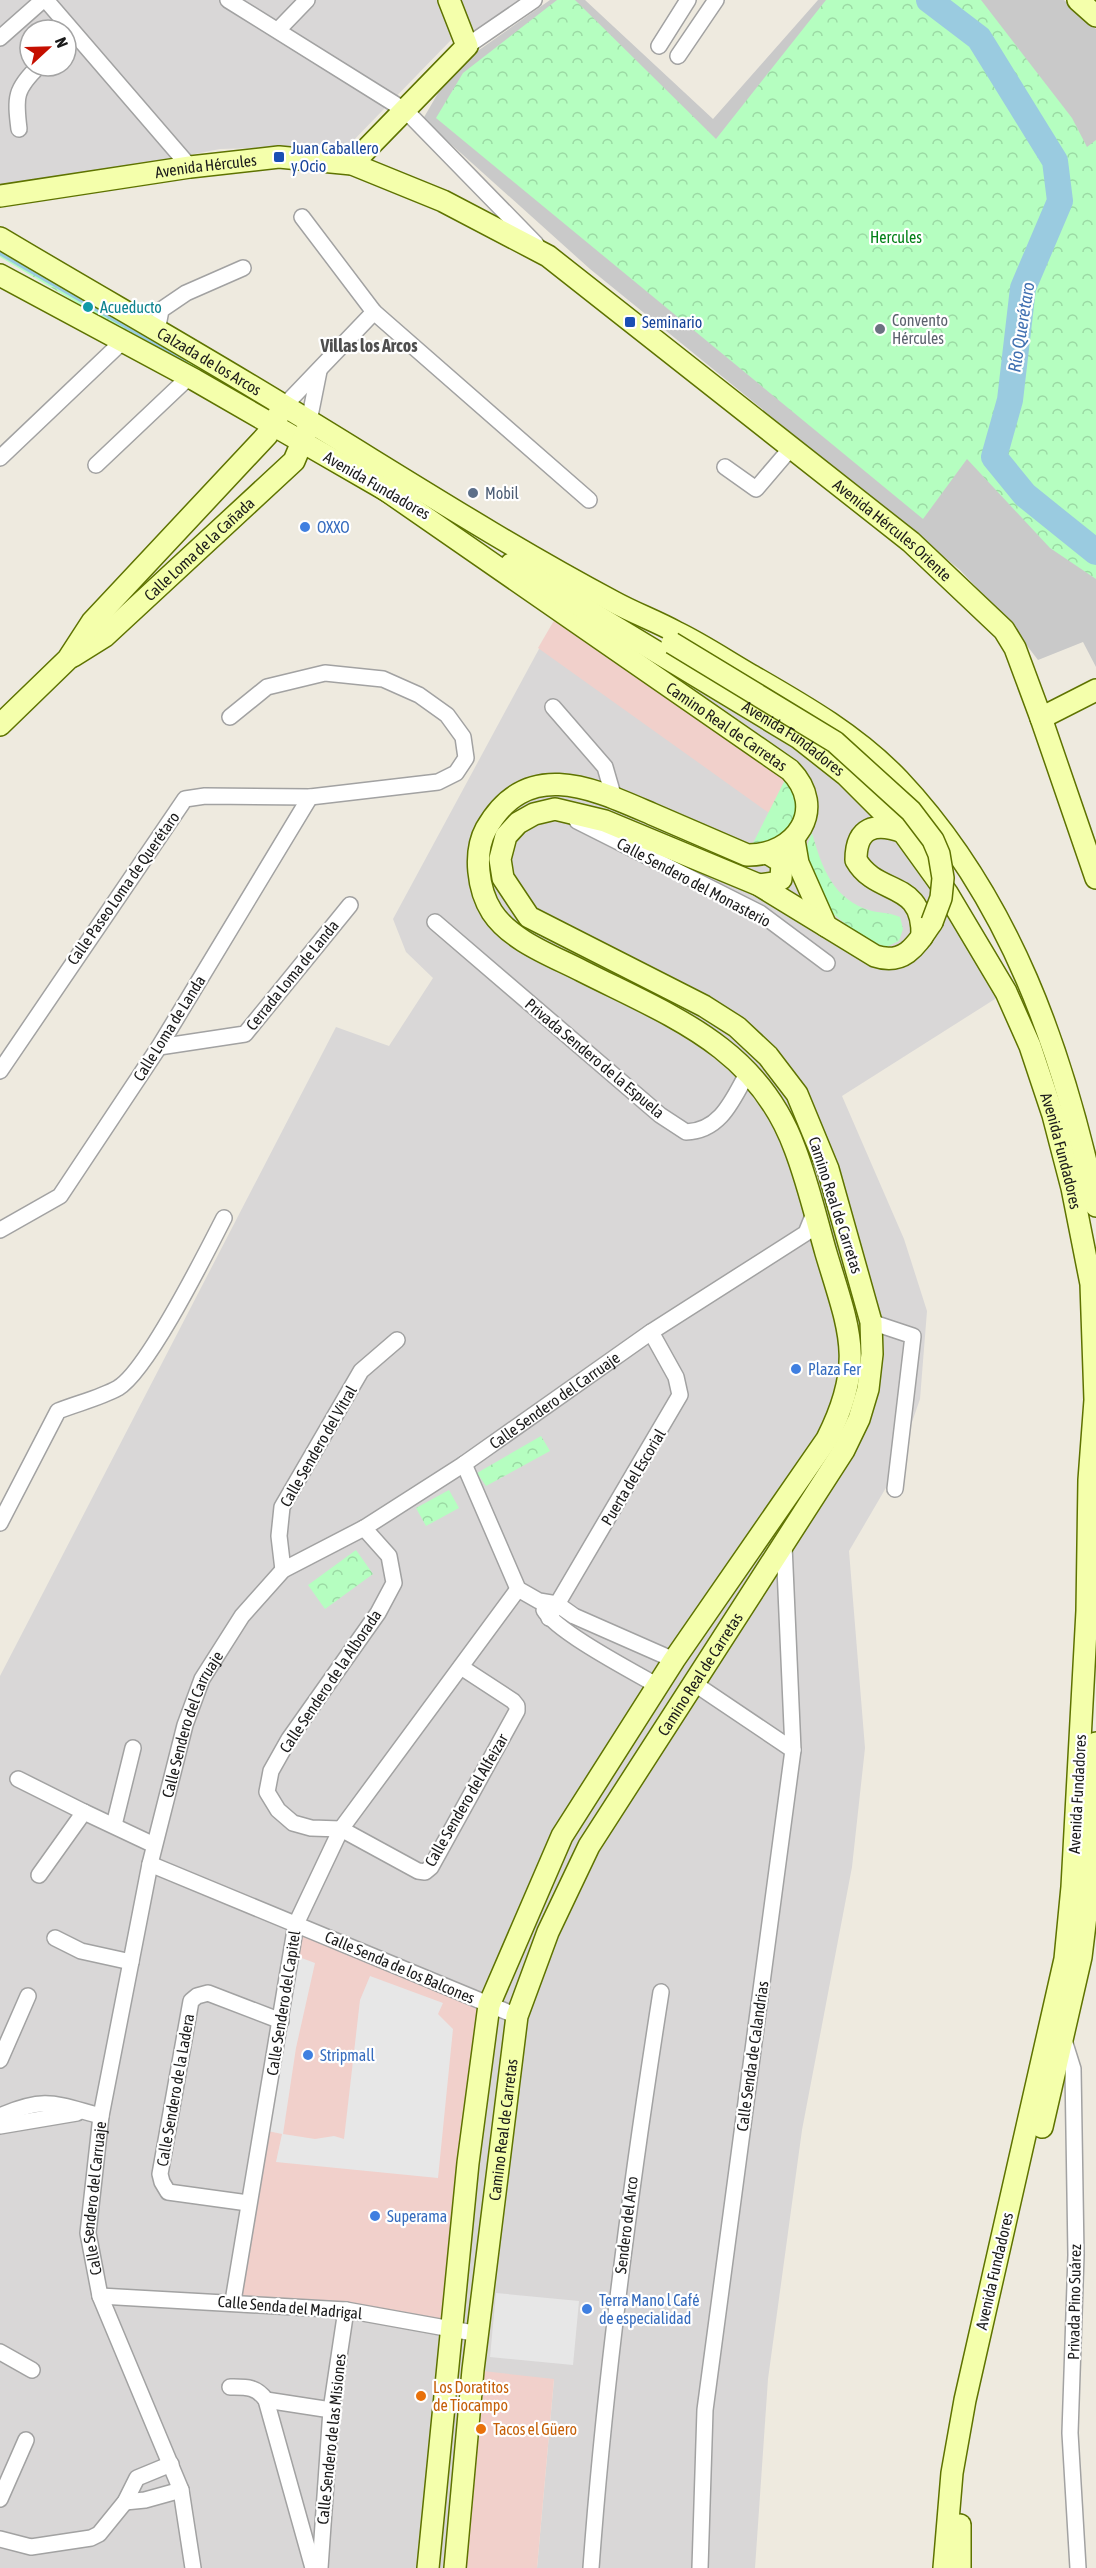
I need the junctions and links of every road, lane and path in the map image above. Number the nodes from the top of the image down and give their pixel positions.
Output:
1 (45, 0) edge
2 (228, 0) edge
3 (307, 0) edge
4 (449, 0) edge
5 (534, 0) edge
6 (688, 0) edge
7 (716, 0) edge
8 (1078, 0) edge
9 (1096, 16) edge
10 (58, 18) edge
11 (278, 30) junction
12 (0, 38) edge
13 (78, 45) edge
14 (467, 46) junction
15 (658, 46) dead end
16 (678, 56) dead end
17 (27, 78) edge
18 (406, 111) junction
19 (18, 129) dead end
20 (352, 164) junction
21 (190, 167) junction
22 (0, 196) edge
23 (302, 217) dead end
24 (0, 238) edge
25 (548, 256) junction
26 (243, 268) dead end
27 (568, 273) joint
28 (0, 275) edge
29 (374, 312) junction
30 (157, 331) junction
31 (123, 341) junction
32 (206, 360) junction
33 (319, 371) junction
34 (192, 379) junction
35 (295, 413) junction
36 (272, 425) junction
37 (303, 443) junction
38 (791, 448) junction
39 (0, 458) edge
40 (96, 465) dead end
41 (725, 467) dead end
42 (380, 486) junction
43 (589, 500) dead end
44 (616, 604) junction
45 (68, 659) junction
46 (1096, 690) edge
47 (554, 707) dead end
48 (230, 717) dead end
49 (1041, 718) junction
50 (0, 725) edge
51 (310, 797) junction
52 (614, 798) junction
53 (555, 810) junction
54 (903, 832) junction
55 (794, 840) junction
56 (769, 854) junction
57 (1095, 872) edge
58 (759, 885) junction
59 (350, 905) dead end
60 (435, 922) dead end
61 (826, 926) junction
62 (927, 930) junction
63 (827, 963) dead end
64 (159, 1047) junction
65 (0, 1071) edge
66 (748, 1072) junction
67 (804, 1175) junction
68 (826, 1178) junction
69 (1096, 1206) edge
70 (815, 1211) junction
71 (224, 1218) dead end
72 (843, 1220) junction
73 (0, 1230) edge
74 (820, 1233) junction
75 (871, 1322) junction
76 (651, 1332) junction
77 (397, 1340) dead end
78 (464, 1464) junction
79 (895, 1488) dead end
80 (0, 1523) edge
81 (364, 1528) junction
82 (784, 1545) junction
83 (283, 1570) junction
84 (518, 1589) junction
85 (539, 1601) junction
86 (557, 1604) junction
87 (549, 1618) junction
88 (674, 1660) junction
89 (461, 1667) junction
90 (695, 1684) junction
91 (658, 1686) junction
92 (1096, 1743) edge
93 (133, 1748) dead end
94 (793, 1750) junction
95 (18, 1779) dead end
96 (84, 1812) junction
97 (114, 1825) junction
98 (341, 1829) junction
99 (154, 1845) junction
100 (150, 1864) junction
101 (39, 1875) dead end
102 (296, 1924) junction
103 (55, 1938) dead end
104 (131, 1962) junction
105 (661, 1992) dead end
106 (28, 1996) dead end
107 (489, 2005) junction
108 (517, 2016) junction
109 (281, 2021) junction
110 (1057, 2035) junction
111 (0, 2060) edge
112 (94, 2114) junction
113 (0, 2116) edge
114 (0, 2126) edge
115 (248, 2203) junction
116 (100, 2296) junction
117 (233, 2301) junction
118 (346, 2310) junction
119 (451, 2329) junction
120 (479, 2334) junction
121 (0, 2352) edge
122 (32, 2370) dead end
123 (230, 2387) dead end
124 (266, 2400) junction
125 (331, 2410) junction
126 (26, 2440) dead end
127 (171, 2464) junction
128 (181, 2490) junction
129 (0, 2499) edge
130 (125, 2502) junction
131 (0, 2539) edge
132 (193, 2568) edge
133 (313, 2568) edge
134 (320, 2568) edge
135 (428, 2568) edge
136 (455, 2568) edge
137 (591, 2568) edge
138 (700, 2568) edge
139 (944, 2568) edge
140 (960, 2568) edge
141 (1078, 2568) edge

1 - 10 street
1 - 12 street
2 - 11 street
3 - 11 street
4 - 14 street
5 - 14 street
6 - 15 street
7 - 16 street
8 - 9 street
11 - 18 street
13 - 21 street
14 - 18 street
17 - 19 street
18 - 20 street
18 - 25 street
20 - 21 street, Avenida Hércules
20 - 25 street, Avenida Hércules
21 - 22 street, Avenida Hércules
23 - 29 street
24 - 30 street, Calzada de los Arcos
25 - 27 street, Avenida Hércules
26 - 30 street
27 - 38 street, Avenida Hércules Oriente
28 - 31 street, Calzada de los Arcos
29 - 33 street
29 - 43 street
30 - 32 street, Calzada de los Arcos
31 - 34 street, Calzada de los Arcos
31 - 39 street
32 - 34 street
32 - 35 street, Calzada de los Arcos
33 - 35 street
33 - 35 street
34 - 36 street, Calzada de los Arcos
34 - 40 street
35 - 36 street, Calle Loma de la Cañada
35 - 37 street, Calle Loma de la Cañada
35 - 44 street, Avenida Fundadores
36 - 37 street, Avenida Fundadores
36 - 45 street, Calle Loma de la Cañada
37 - 42 street, Avenida Fundadores
37 - 45 street, Calle Loma de la Cañada
38 - 41 street
38 - 49 street, Avenida Hércules Oriente
42 - 54 street, Avenida Fundadores
42 - 55 street, Camino Real de Carretas
44 - 62 street, bridge
44 - 69 street, Avenida Fundadores
45 - 50 street, Calle Loma de la Cañada
46 - 49 street
47 - 52 street
48 - 51 street, Calle Paseo Loma de Querétaro
49 - 57 street, Avenida Hércules Oriente
51 - 64 street, Calle Loma de Landa
51 - 65 street, Calle Paseo Loma de Querétaro
52 - 56 street, Camino Real de Carretas
52 - 66 street, Camino Real de Carretas
53 - 58 street, Camino Real de Carretas
53 - 63 street, Calle Sendero del Monasterio
53 - 68 street, Camino Real de Carretas
54 - 62 street
54 - 110 street, Avenida Fundadores
55 - 56 street
55 - 61 street
56 - 58 street
58 - 61 street, Camino Real de Carretas
59 - 64 street, Cerrada Loma de Landa
60 - 66 street, Privada Sendero de la Espuela
61 - 62 street, Camino Real de Carretas
64 - 73 street, Calle Loma de Landa
66 - 67 street, Camino Real de Carretas
67 - 68 street
67 - 70 street, Camino Real de Carretas
68 - 70 street, Calle Sendero del Carruaje
68 - 72 street, Camino Real de Carretas
70 - 74 street, Camino Real de Carretas
70 - 76 street, Calle Sendero del Carruaje
71 - 80 street
72 - 74 street
72 - 75 street, Camino Real de Carretas
74 - 88 street, Camino Real de Carretas
75 - 79 street
75 - 82 street, Camino Real de Carretas
76 - 78 street, Calle Sendero del Carruaje
76 - 86 street, Puerta del Escorial
77 - 83 street, Calle Sendero del Vitral
78 - 81 street, Calle Sendero del Carruaje
78 - 84 street
81 - 83 street, Calle Sendero del Carruaje
81 - 98 street, Calle Sendero de la Alborada
82 - 90 street, Camino Real de Carretas
82 - 94 street, Calle Senda de Calandrias
83 - 99 street, Calle Sendero del Carruaje
84 - 85 street
84 - 89 street, Calle Sendero del Capitel
85 - 86 street
85 - 87 street
86 - 87 street, Puerta del Escorial
86 - 88 street
87 - 91 street
88 - 91 street, Camino Real de Carretas
89 - 98 street, Calle Sendero del Capitel
89 - 98 street, Calle Sendero del Alfeizar
90 - 94 street
90 - 108 street, Camino Real de Carretas
91 - 107 street, Camino Real de Carretas
92 - 110 street, Avenida Fundadores
93 - 97 street
94 - 138 street, Calle Senda de Calandrias
95 - 96 street
96 - 97 street
96 - 101 street
97 - 99 street
98 - 102 street, Calle Sendero del Capitel
99 - 100 street, Calle Sendero del Carruaje
100 - 102 street, Calle Senda de los Balcones
100 - 104 street, Calle Sendero del Carruaje
102 - 107 street, Calle Senda de los Balcones
102 - 109 street, Calle Sendero del Capitel
103 - 104 street
104 - 112 street, Calle Sendero del Carruaje
105 - 137 street, Sendero del Arco
106 - 111 street
107 - 108 street, Calle Senda de los Balcones
107 - 119 street, Camino Real de Carretas
108 - 120 street, Camino Real de Carretas
109 - 115 street, Calle Sendero del Capitel
109 - 115 street, Calle Sendero de la Ladera
110 - 139 street, Avenida Fundadores
110 - 140 street, Avenida Fundadores
110 - 141 street, Privada Pino Suárez
112 - 113 street
112 - 114 street
112 - 116 street, Calle Sendero del Carruaje
115 - 117 street, Calle Sendero del Capitel
116 - 117 street, Calle Senda del Madrigal
116 - 127 street, Calle Sendero del Carruaje
117 - 118 street, Calle Senda del Madrigal
118 - 119 street, Calle Senda del Madrigal
118 - 125 street, Calle Sendero de las Misiones
119 - 120 street, Calle Senda del Madrigal
119 - 135 street, Camino Real de Carretas
120 - 136 street, Camino Real de Carretas
121 - 122 street
123 - 124 street
124 - 125 street
124 - 133 street
125 - 134 street, Calle Sendero de las Misiones
126 - 129 street
127 - 128 street, Calle Sendero del Carruaje
127 - 130 street
128 - 130 street
128 - 132 street, Calle Sendero del Carruaje
130 - 131 street

